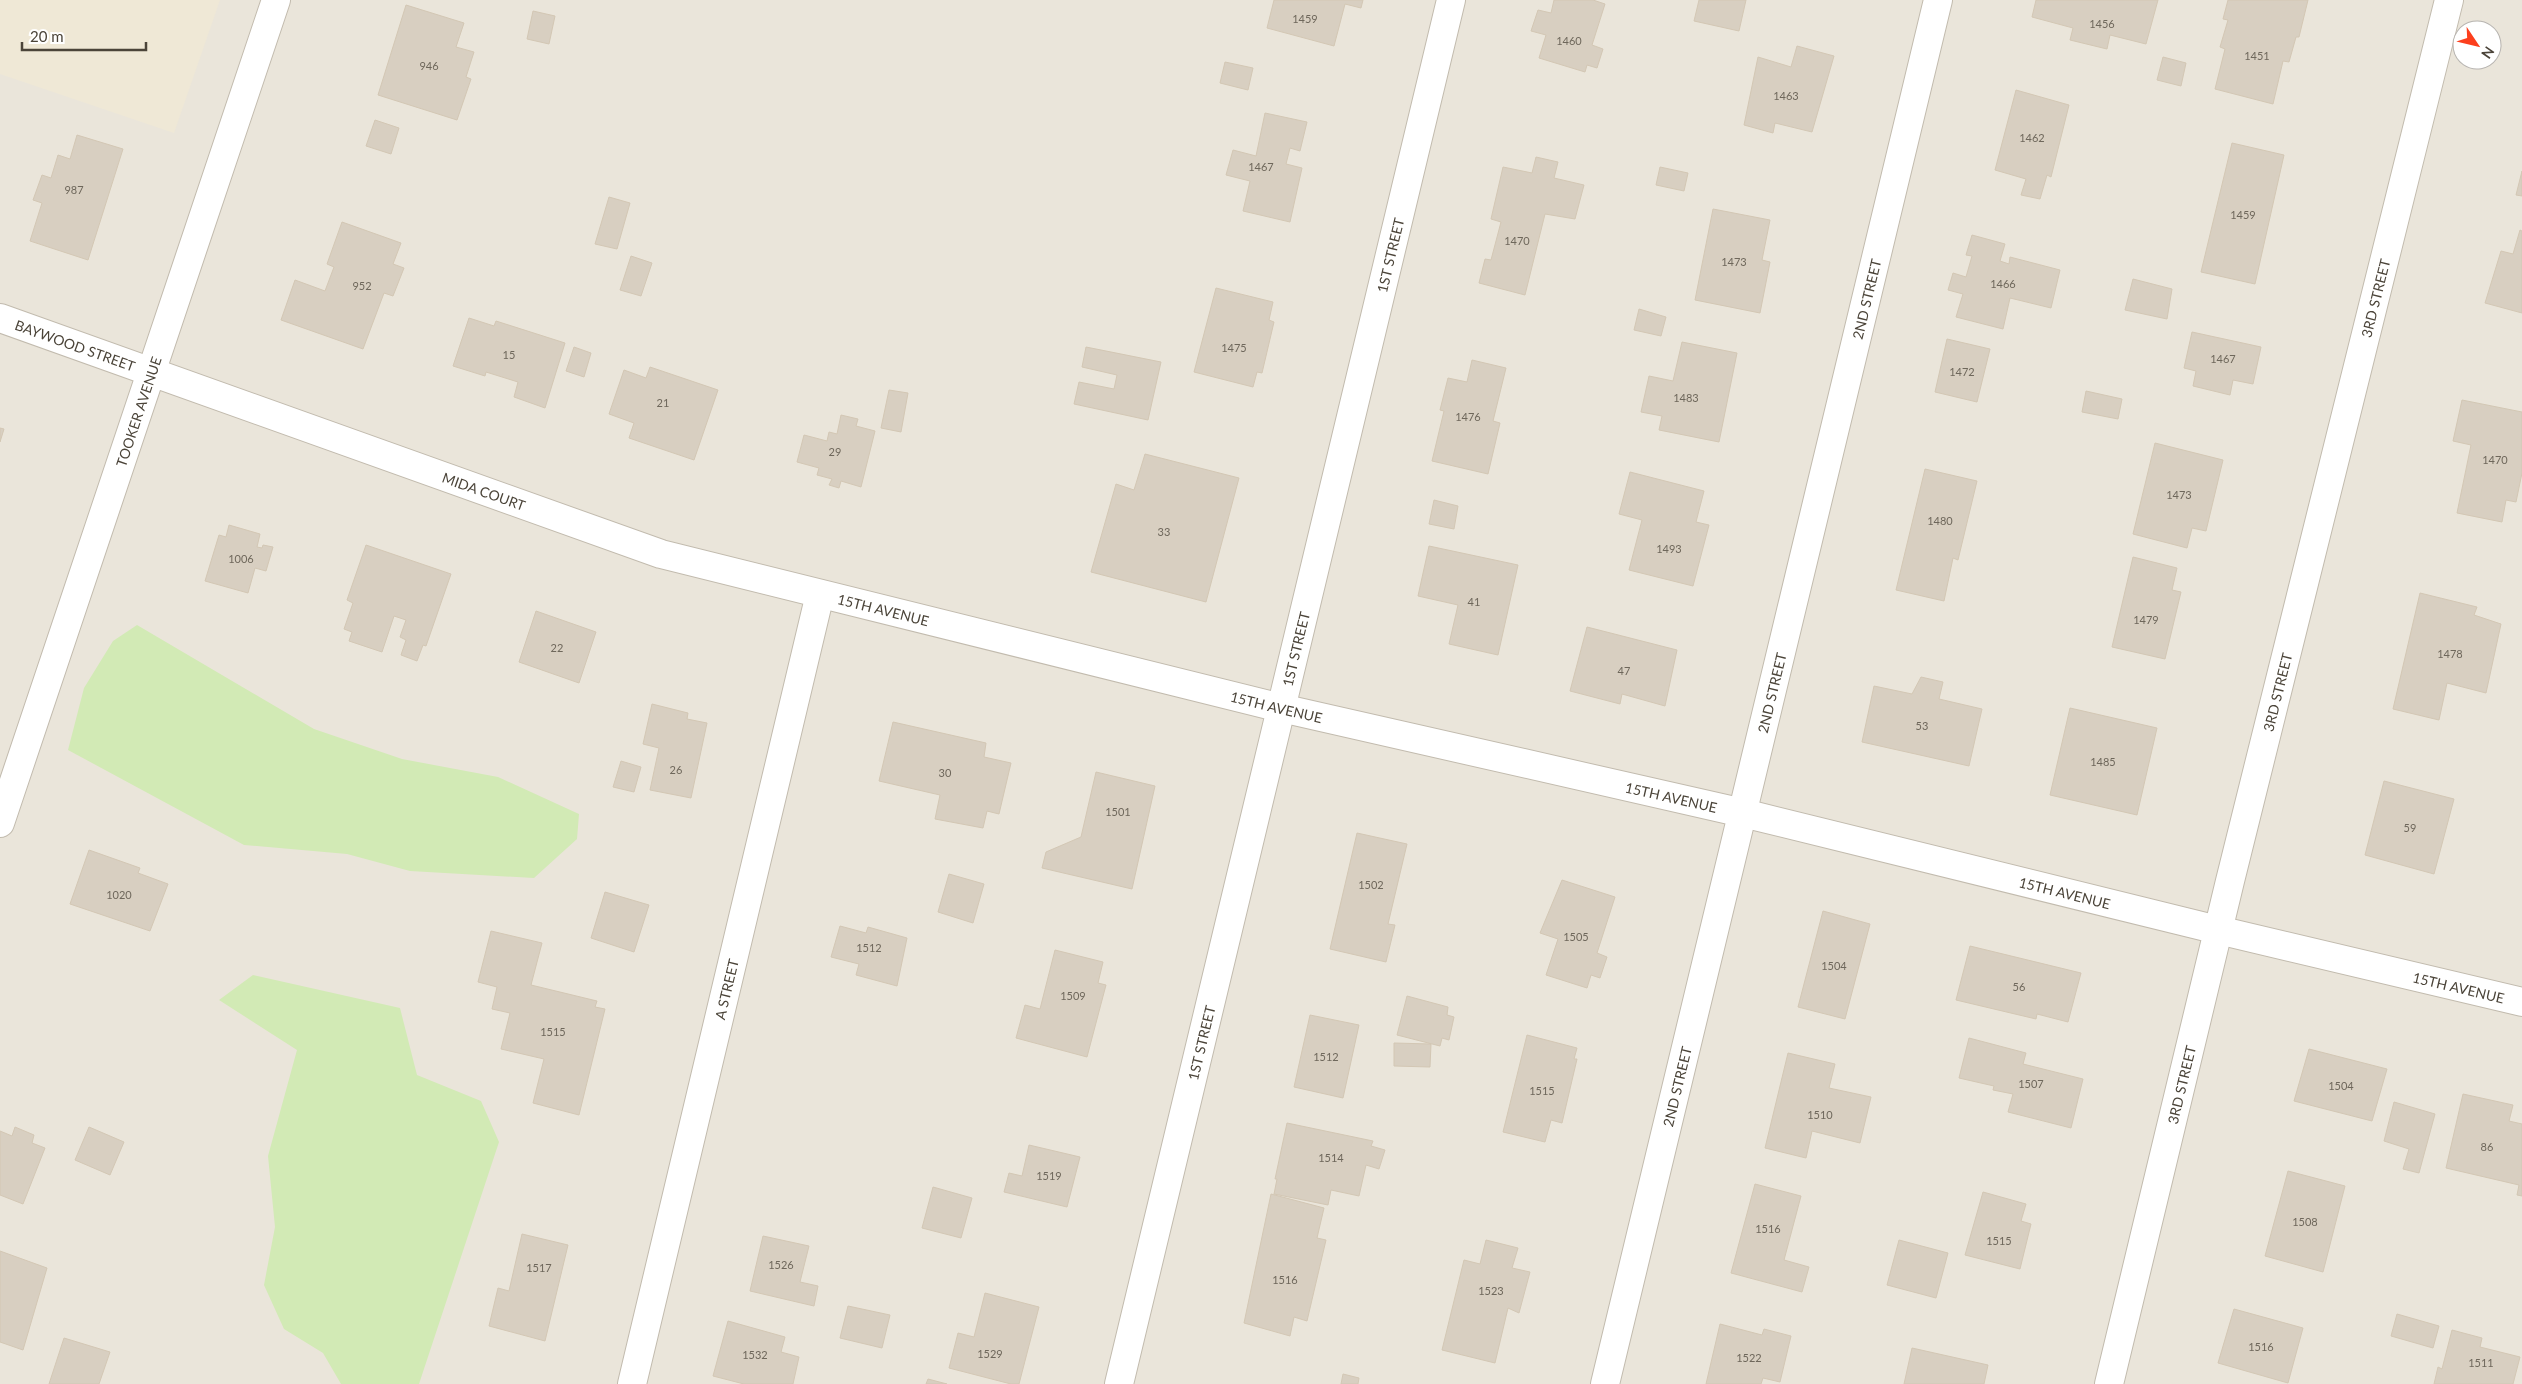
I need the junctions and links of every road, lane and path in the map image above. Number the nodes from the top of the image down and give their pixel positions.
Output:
1 (276, 0) edge
2 (1451, 0) edge
3 (1938, 0) edge
4 (2449, 0) edge
5 (0, 318) edge
6 (152, 370) junction
7 (820, 594) junction
8 (1281, 708) junction
9 (10, 761) edge
10 (1743, 813) junction
11 (0, 822) edge
12 (2218, 930) junction
13 (2522, 1002) edge
14 (632, 1384) edge
15 (1119, 1384) edge
16 (1605, 1384) edge
17 (2109, 1384) edge

1 - 6 street, TOOKER AVENUE
2 - 8 street, 1ST STREET
3 - 10 street, 2ND STREET
4 - 12 street, 3RD STREET
5 - 6 street, BAYWOOD STREET
6 - 7 street, MIDA COURT
6 - 9 street, TOOKER AVENUE
7 - 8 street, 15TH AVENUE
7 - 14 street, A STREET
8 - 10 street, 15TH AVENUE
8 - 15 street, 1ST STREET
9 - 11 street, TOOKER AVENUE
10 - 12 street, 15TH AVENUE
10 - 16 street, 2ND STREET
12 - 13 street, 15TH AVENUE
12 - 17 street, 3RD STREET

